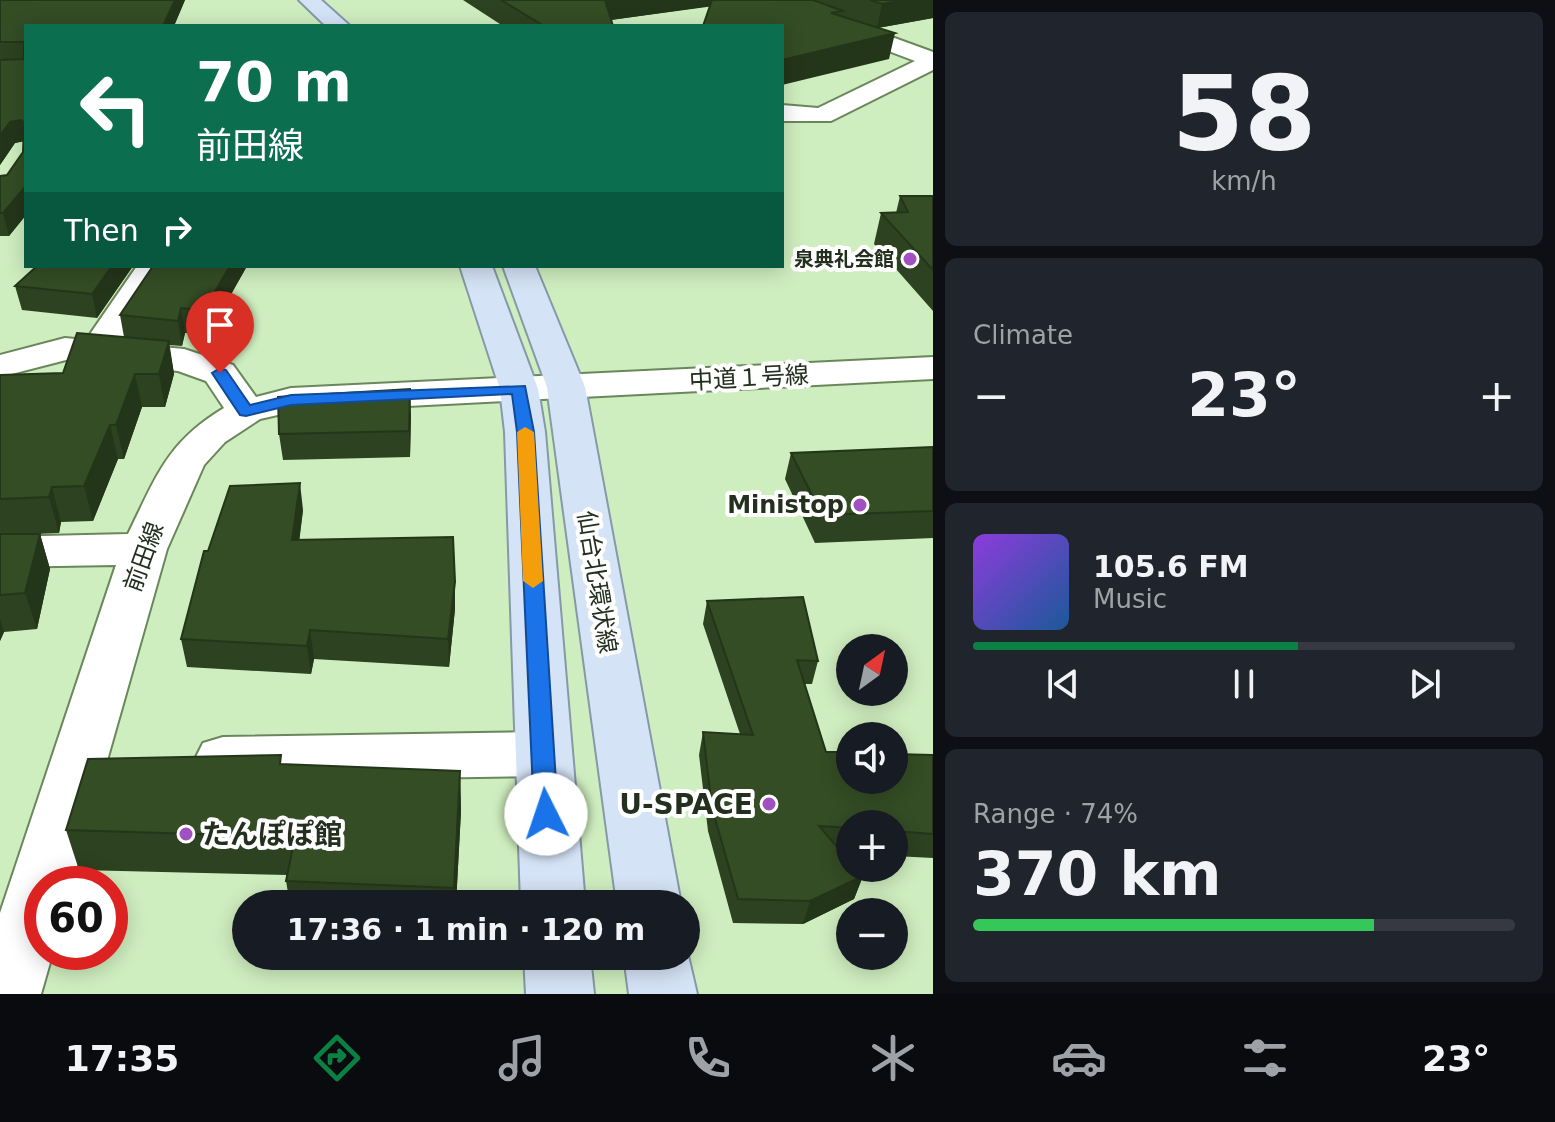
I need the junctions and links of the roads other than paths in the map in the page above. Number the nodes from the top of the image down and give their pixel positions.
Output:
1 (309, 0) edge
2 (771, 0) edge
3 (823, 0) edge
4 (800, 11) junction
5 (337, 24) edge
6 (933, 61) edge
7 (784, 113) edge
8 (151, 268) edge
9 (477, 268) edge
10 (519, 268) edge
11 (0, 345) edge
12 (80, 350) junction
13 (0, 366) edge
14 (933, 368) edge
15 (542, 388) junction
16 (246, 411) junction
17 (144, 549) junction
18 (0, 552) edge
19 (542, 754) junction
20 (127, 760) junction
21 (552, 890) edge
22 (646, 890) edge
23 (558, 970) edge
24 (659, 970) edge
25 (7, 994) edge
26 (560, 994) edge
27 (663, 994) edge

1 - 5 main road
2 - 4 street
3 - 4 street
4 - 6 street
6 - 7 street
8 - 12 street
9 - 15 main road, 仙台北環状線
10 - 15 main road, 仙台北環状線
11 - 12 street
12 - 13 street
12 - 16 street
14 - 15 street, 中道１号線
15 - 16 street, 前田線
15 - 19 main road, 仙台北環状線
15 - 22 main road, 仙台北環状線
16 - 17 street, 前田線
17 - 18 street
17 - 20 street, 前田線
19 - 20 street
19 - 21 main road, 仙台北環状線
20 - 25 street, 前田線
23 - 26 main road
24 - 27 main road

